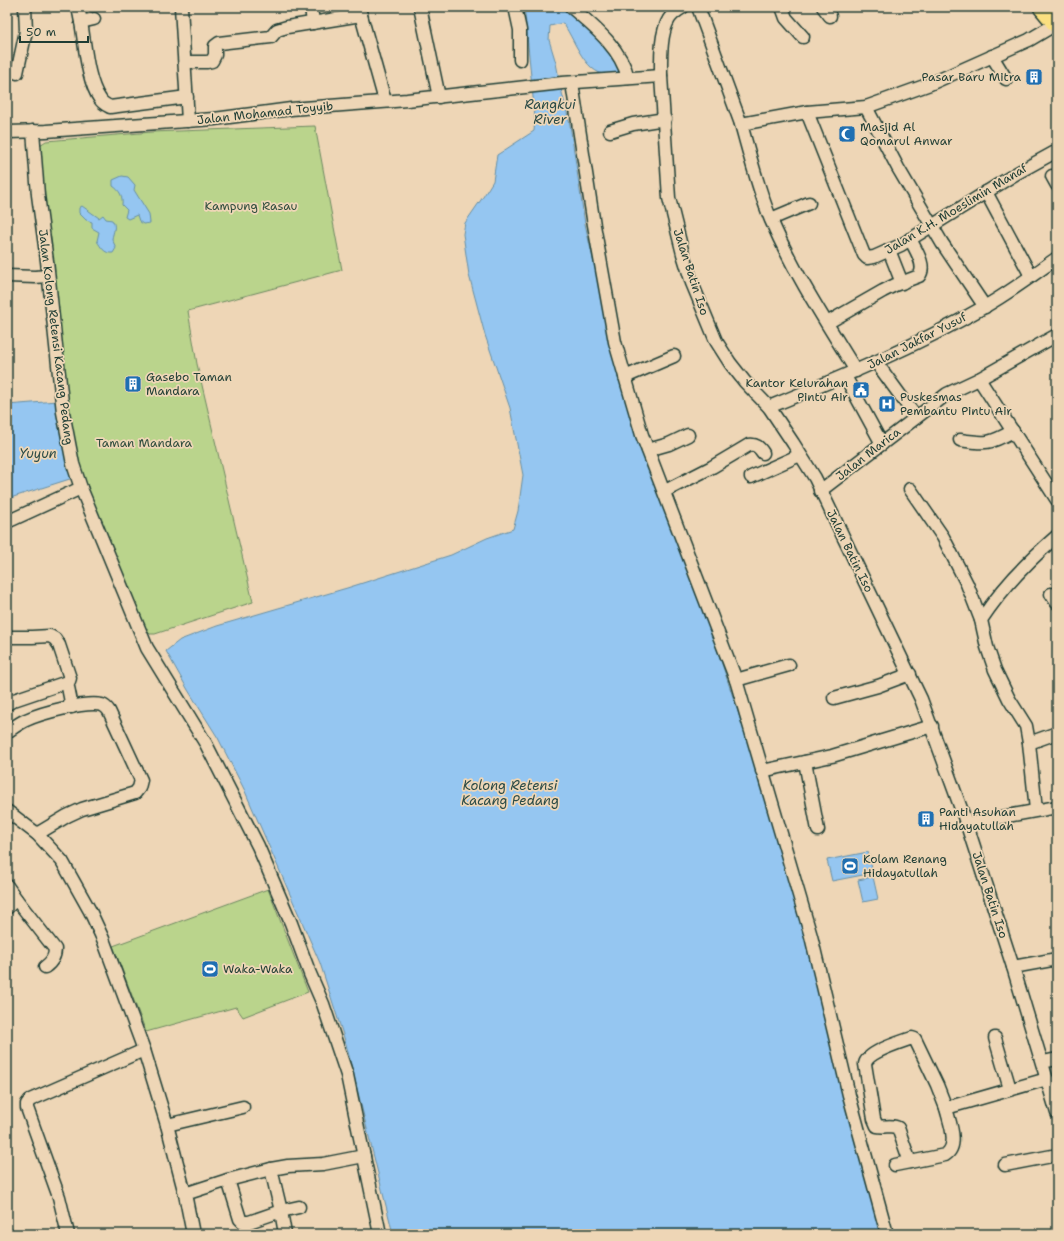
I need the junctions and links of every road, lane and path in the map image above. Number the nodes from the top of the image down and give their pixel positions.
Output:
1 (25, 7) edge
2 (78, 7) edge
3 (181, 7) edge
4 (311, 7) edge
5 (420, 7) edge
6 (515, 7) edge
7 (571, 7) edge
8 (684, 7) edge
9 (698, 7) edge
10 (782, 7) edge
11 (1042, 7) edge
12 (360, 11) edge
13 (94, 18) dead end
14 (81, 22) junction
15 (313, 23) junction
16 (1056, 24) edge
17 (803, 37) dead end
18 (992, 56) junction
19 (520, 60) dead end
20 (186, 62) junction
21 (17, 73) dead end
22 (661, 76) junction
23 (628, 78) junction
24 (1006, 79) dead end
25 (567, 83) junction
26 (187, 97) junction
27 (439, 97) junction
28 (385, 101) junction
29 (866, 107) junction
30 (807, 112) junction
31 (664, 118) junction
32 (188, 121) junction
33 (741, 124) junction
34 (34, 131) junction
35 (7, 132) edge
36 (610, 132) dead end
37 (1057, 150) edge
38 (986, 192) junction
39 (810, 203) dead end
40 (771, 219) junction
41 (932, 226) junction
42 (910, 239) junction
43 (889, 250) junction
44 (1057, 258) edge
45 (7, 276) edge
46 (48, 276) junction
47 (1030, 276) junction
48 (902, 283) junction
49 (985, 307) junction
50 (827, 323) junction
51 (1057, 334) edge
52 (674, 356) dead end
53 (876, 362) junction
54 (851, 374) junction
55 (625, 377) junction
56 (979, 379) junction
57 (769, 407) junction
58 (916, 417) junction
59 (1013, 431) junction
60 (688, 435) dead end
61 (960, 440) dead end
62 (882, 444) junction
63 (648, 450) junction
64 (763, 453) dead end
65 (800, 454) junction
66 (751, 478) dead end
67 (82, 488) junction
68 (910, 489) dead end
69 (820, 490) junction
70 (664, 491) junction
71 (1057, 500) edge
72 (7, 522) edge
73 (1057, 536) edge
74 (981, 620) junction
75 (7, 637) edge
76 (789, 665) dead end
77 (910, 674) junction
78 (736, 680) junction
79 (67, 682) junction
80 (834, 698) dead end
81 (7, 704) edge
82 (72, 707) junction
83 (932, 726) junction
84 (7, 732) edge
85 (1057, 733) edge
86 (1029, 743) junction
87 (804, 762) junction
88 (762, 771) junction
89 (1057, 807) edge
90 (1036, 810) junction
91 (7, 811) edge
92 (967, 824) junction
93 (818, 830) dead end
94 (37, 834) junction
95 (7, 886) edge
96 (16, 899) junction
97 (7, 908) edge
98 (1057, 959) edge
99 (45, 967) dead end
100 (1013, 967) junction
101 (995, 1038) dead end
102 (144, 1050) junction
103 (1057, 1059) edge
104 (1043, 1062) junction
105 (1047, 1079) junction
106 (1010, 1089) junction
107 (243, 1107) dead end
108 (946, 1108) junction
109 (1057, 1113) edge
110 (167, 1125) junction
111 (1057, 1154) edge
112 (364, 1156) junction
113 (910, 1162) junction
114 (895, 1165) dead end
115 (1005, 1165) dead end
116 (272, 1169) junction
117 (228, 1180) junction
118 (185, 1194) junction
119 (298, 1207) dead end
120 (281, 1211) junction
121 (68, 1234) edge
122 (193, 1234) edge
123 (285, 1234) edge
124 (380, 1234) edge
125 (887, 1234) edge

1 - 21 street
2 - 14 street
3 - 20 street
4 - 15 street
5 - 27 street
6 - 19 street
7 - 23 street
8 - 22 street, Jalan Batin Iso
9 - 33 street
10 - 17 street
11 - 16 highway
12 - 15 street
12 - 28 street
13 - 14 street
14 - 26 street
15 - 20 street
16 - 18 street
18 - 24 street
18 - 29 street
20 - 26 street
22 - 23 street
22 - 31 street, Jalan Batin Iso
23 - 25 street
25 - 27 street, Jalan Mohamad Toyyib
25 - 55 street
26 - 32 street
27 - 28 street, Jalan Mohamad Toyyib
28 - 32 street, Jalan Mohamad Toyyib
29 - 30 street
29 - 41 street
30 - 33 street
30 - 43 street, Jalan K.H. Moeslimin Manaf
31 - 36 street
31 - 57 street, Jalan Batin Iso
32 - 34 street, Jalan Mohamad Toyyib
33 - 40 street
34 - 35 street, Jalan Mohamad Toyyib
34 - 46 street, Jalan Kolong Retensi Kacang Pedang
37 - 38 street, Jalan K.H. Moeslimin Manaf
38 - 41 street, Jalan K.H. Moeslimin Manaf
38 - 47 street
39 - 40 street
40 - 50 street
41 - 42 street, Jalan K.H. Moeslimin Manaf
41 - 49 street
42 - 43 street, Jalan K.H. Moeslimin Manaf
42 - 48 street
43 - 48 street
44 - 47 street, Jalan Jakfar Yusuf
45 - 46 street
46 - 67 street, Jalan Kolong Retensi Kacang Pedang
47 - 49 street, Jalan Jakfar Yusuf
48 - 50 street
49 - 53 street, Jalan Jakfar Yusuf
50 - 54 street
51 - 56 street
52 - 55 street
53 - 54 street, Jalan Jakfar Yusuf
53 - 58 street
54 - 57 street, Jalan Jakfar Yusuf
54 - 62 street
55 - 63 street
56 - 58 street, Jalan Marica
56 - 59 street
57 - 65 street, Jalan Batin Iso
58 - 62 street, Jalan Marica
59 - 61 street
59 - 71 street
60 - 63 street
62 - 69 street, Jalan Marica
63 - 70 street
64 - 70 street
65 - 66 street
65 - 69 street, Jalan Batin Iso
67 - 72 street
67 - 112 street, Jalan Kolong Retensi Kacang Pedang
68 - 74 street
69 - 77 street, Jalan Batin Iso
70 - 78 street
73 - 74 street
74 - 86 street
75 - 79 street
76 - 78 street
77 - 80 street
77 - 83 street, Jalan Batin Iso
78 - 88 street
79 - 81 street
79 - 82 street
82 - 84 street
82 - 94 street
83 - 87 street
83 - 92 street, Jalan Batin Iso
85 - 86 street
86 - 90 street
87 - 88 street
87 - 93 street
88 - 125 street
89 - 90 street
90 - 92 street
91 - 94 street
92 - 100 street, Jalan Batin Iso
94 - 102 street
95 - 96 street
96 - 97 street
96 - 99 street
98 - 100 street
100 - 104 street, Jalan Batin Iso
101 - 106 street
102 - 110 street
102 - 121 street
103 - 104 street
104 - 105 street, Jalan Batin Iso
105 - 106 street
105 - 109 street, Jalan Batin Iso
106 - 108 street
107 - 110 street
108 - 113 street
108 - 113 street
110 - 118 street
111 - 115 street
112 - 116 street
112 - 124 street, Jalan Kolong Retensi Kacang Pedang
113 - 114 street
116 - 117 street
116 - 120 street
117 - 118 street
117 - 120 street
118 - 122 street
119 - 120 street
120 - 123 street

